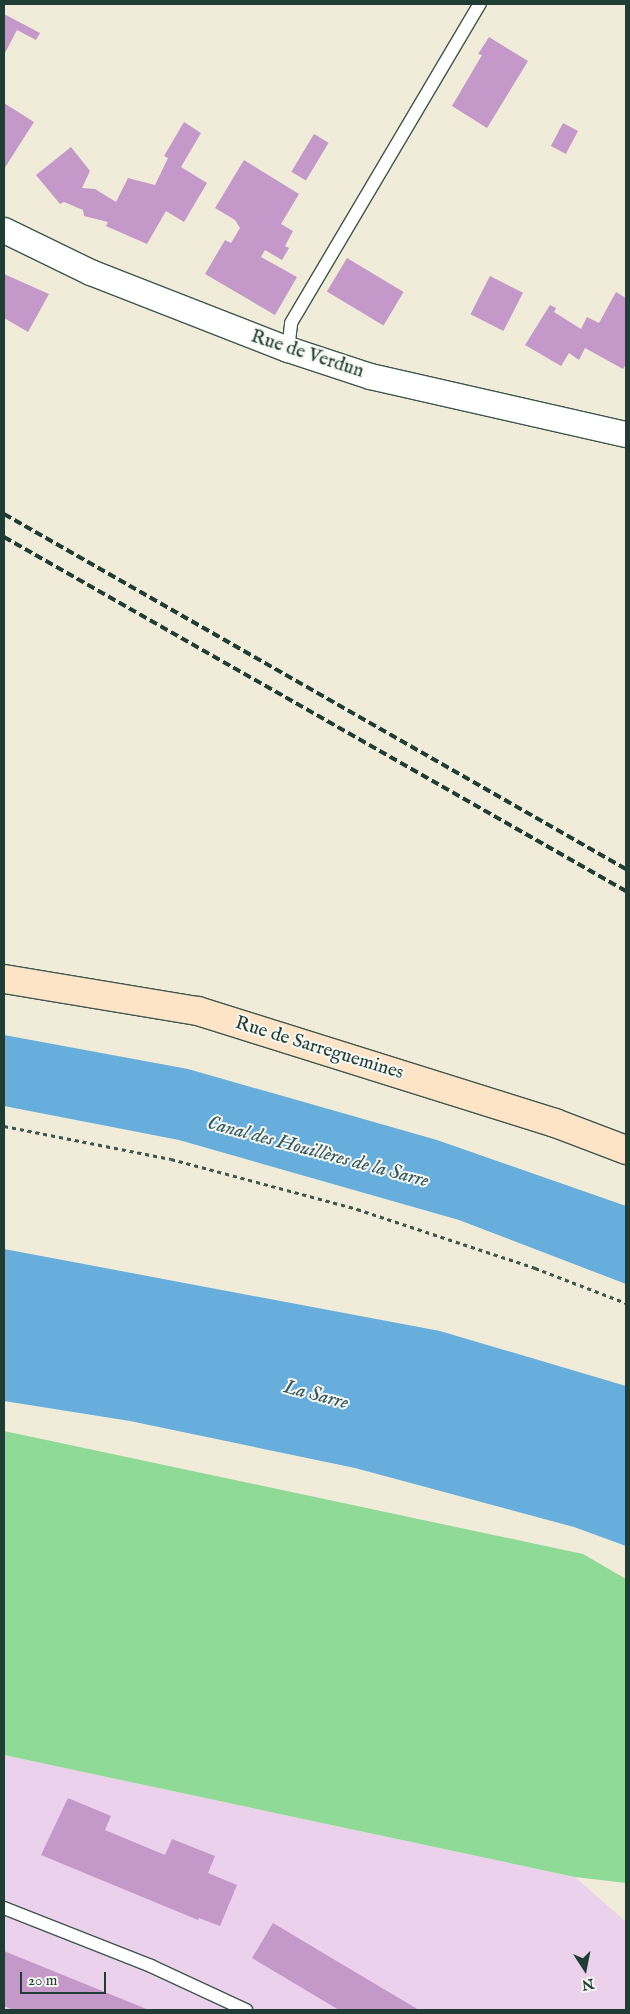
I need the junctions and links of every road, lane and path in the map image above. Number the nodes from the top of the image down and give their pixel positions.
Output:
1 (480, 4) edge
2 (4, 230) edge
3 (288, 350) junction
4 (626, 434) edge
5 (4, 980) edge
6 (4, 1126) edge
7 (626, 1150) edge
8 (626, 1303) edge
9 (4, 1908) edge
10 (246, 2010) edge

1 - 3 lane
2 - 3 street, Rue de Verdun
3 - 4 street, Rue de Verdun
5 - 7 street, Rue de Sarreguemines
6 - 8 path
9 - 10 lane

